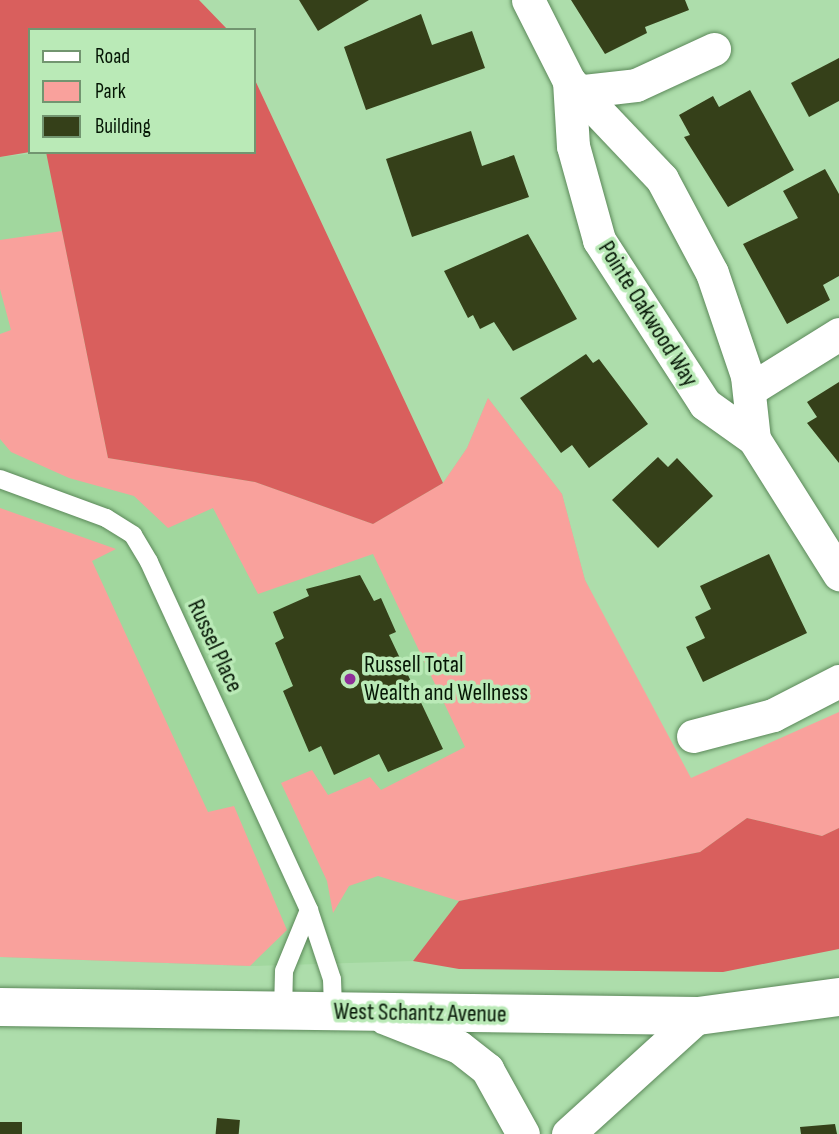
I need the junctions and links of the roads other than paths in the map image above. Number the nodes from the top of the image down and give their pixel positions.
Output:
1 (528, 0) edge
2 (714, 49) dead end
3 (576, 86) junction
4 (839, 334) edge
5 (749, 390) junction
6 (754, 439) junction
7 (0, 479) edge
8 (839, 574) edge
9 (839, 681) edge
10 (693, 736) dead end
11 (309, 910) junction
12 (839, 997) edge
13 (0, 1007) edge
14 (283, 1012) junction
15 (346, 1012) junction
16 (698, 1016) junction
17 (523, 1134) edge
18 (568, 1134) edge

1 - 3 street, Pointe Oakwood Way
2 - 3 street
3 - 5 street, Pointe Oakwood Way
3 - 6 street, Pointe Oakwood Way
4 - 5 street
5 - 6 street, Pointe Oakwood Way
6 - 8 street, Pointe Oakwood Way
7 - 11 lane, Russel Place
9 - 10 street
11 - 14 lane
11 - 15 lane, Russel Place
12 - 16 main road, West Schantz Avenue
13 - 14 main road, West Schantz Avenue
14 - 15 main road, West Schantz Avenue
15 - 16 main road, West Schantz Avenue
15 - 17 street
16 - 18 street

